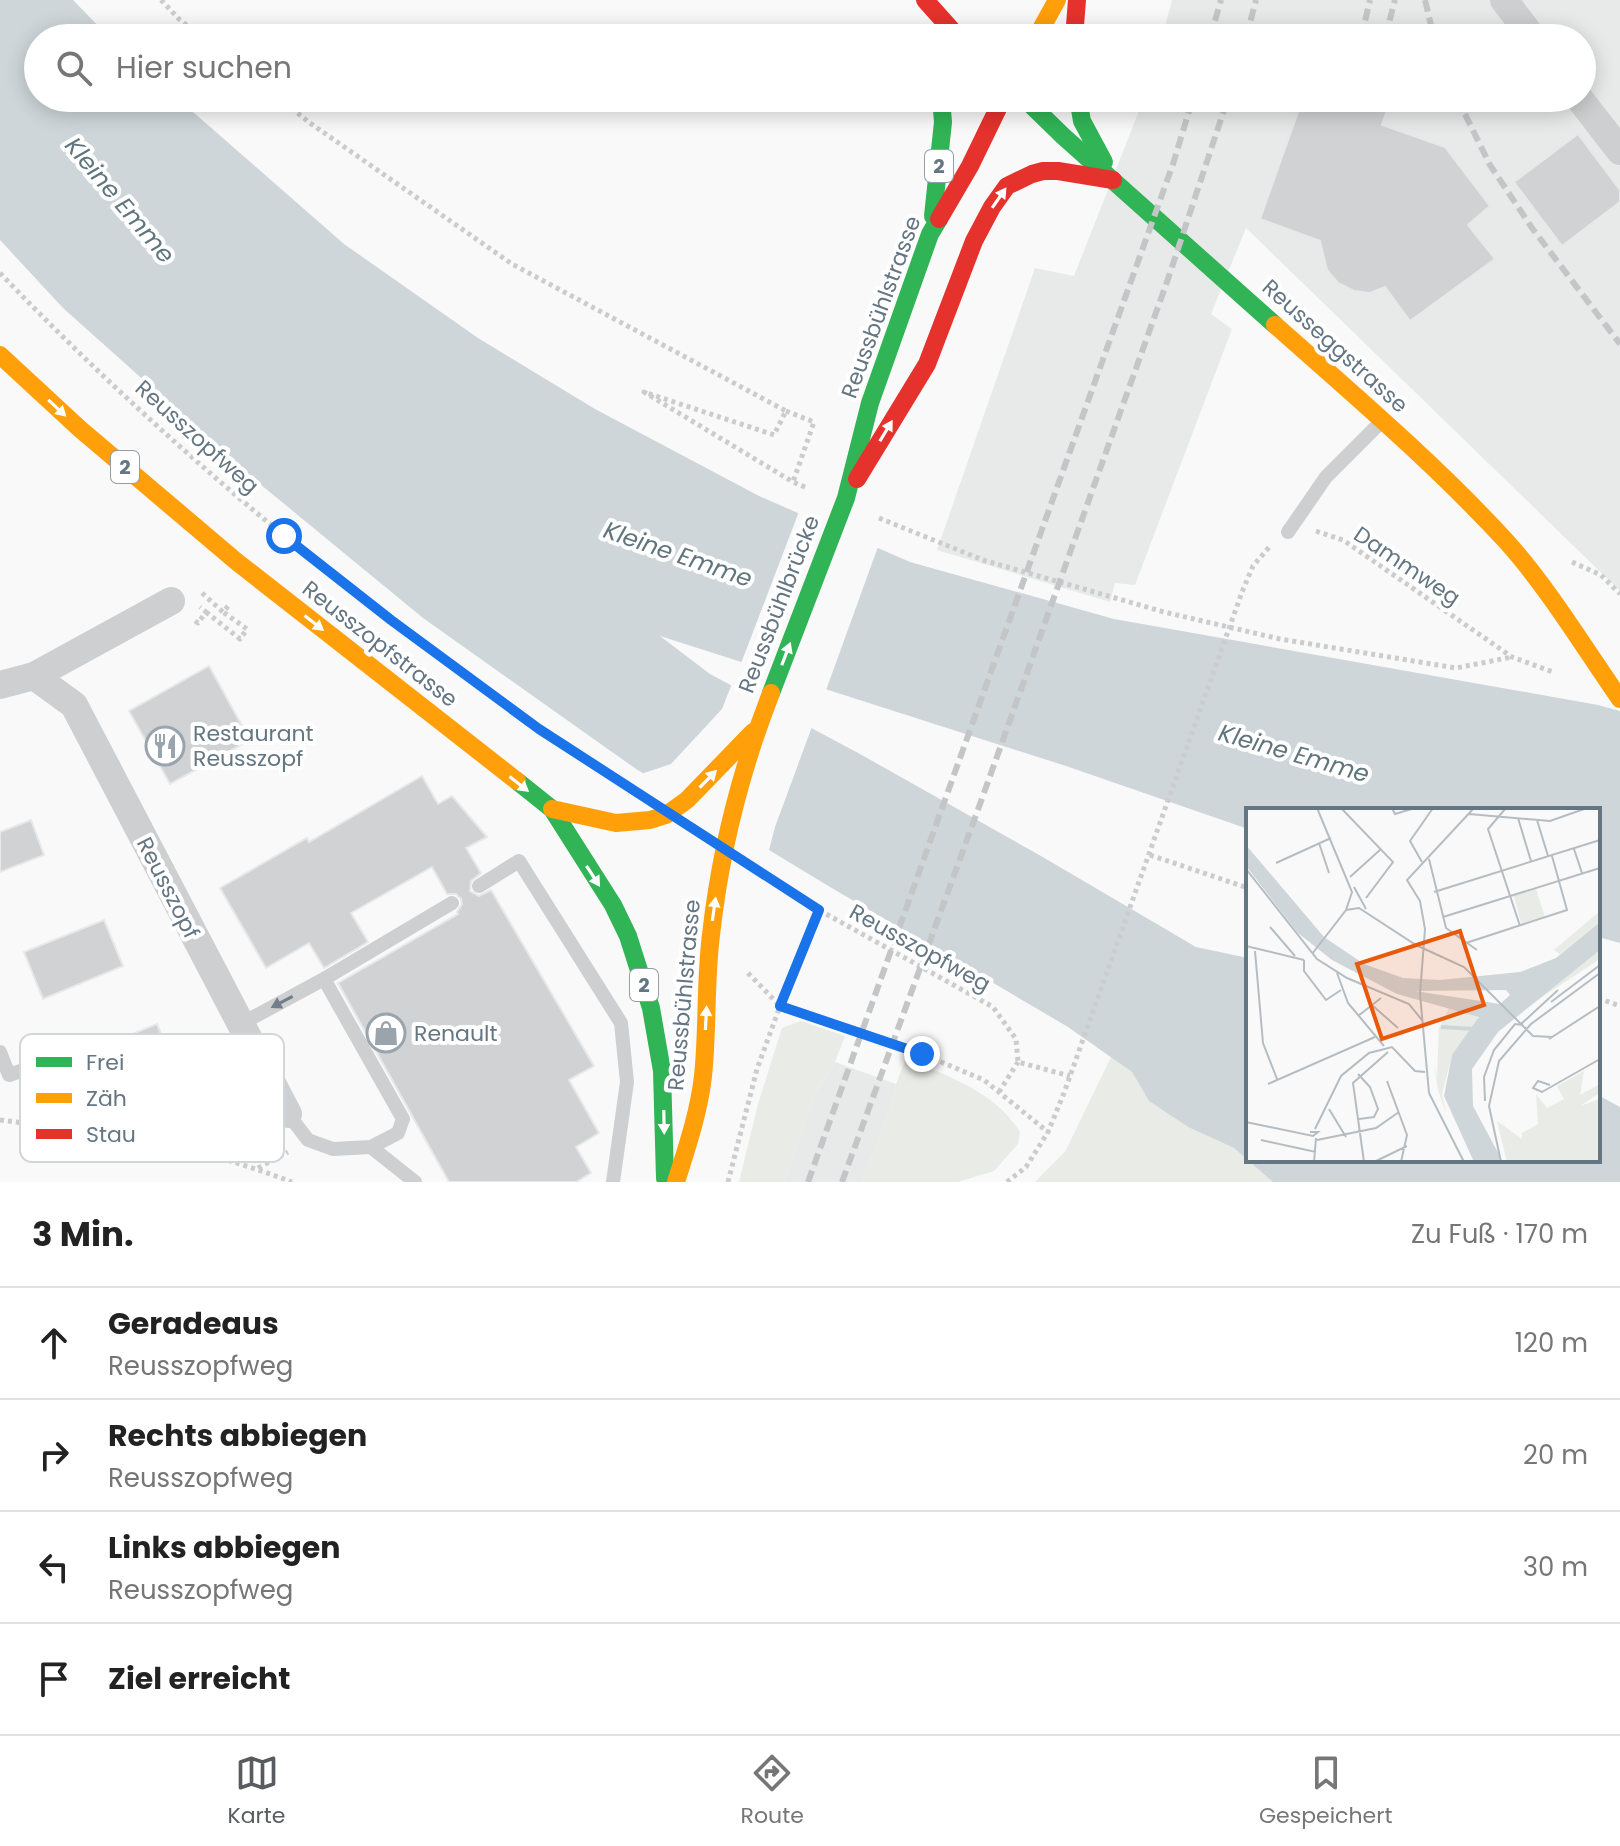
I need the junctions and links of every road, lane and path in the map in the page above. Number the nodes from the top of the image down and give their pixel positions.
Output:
1 (161, 0) edge
2 (912, 0) edge
3 (925, 0) edge
4 (1057, 0) edge
5 (1077, 0) edge
6 (1504, 0) edge
7 (919, 23) dead end
8 (185, 24) edge
9 (946, 24) edge
10 (1044, 24) edge
11 (1075, 24) edge
12 (1522, 24) edge
13 (296, 112) edge
14 (942, 112) edge
15 (996, 112) edge
16 (1039, 112) edge
17 (1080, 112) edge
18 (1590, 112) edge
19 (1620, 151) edge
20 (1113, 180) junction
21 (930, 234) junction
22 (0, 273) edge
23 (0, 355) edge
24 (786, 411) junction
25 (1382, 421) junction
26 (793, 482) junction
27 (808, 488) dead end
28 (846, 498) junction
29 (866, 512) dead end
30 (1288, 532) junction
31 (1562, 566) dead end
32 (1620, 594) edge
33 (171, 601) dead end
34 (206, 612) dead end
35 (223, 612) dead end
36 (1512, 657) junction
37 (1556, 673) dead end
38 (34, 676) junction
39 (0, 685) edge
40 (1620, 699) edge
41 (758, 727) junction
42 (619, 781) dead end
43 (552, 809) junction
44 (650, 820) joint
45 (1150, 855) junction
46 (723, 857) joint
47 (752, 867) dead end
48 (479, 886) dead end
49 (1246, 887) edge
50 (452, 903) dead end
51 (819, 910) junction
52 (748, 973) dead end
53 (324, 979) junction
54 (1600, 999) edge
55 (780, 1006) junction
56 (1620, 1006) edge
57 (239, 1025) junction
58 (244, 1034) edge
59 (0, 1052) edge
60 (1018, 1062) junction
61 (20, 1071) edge
62 (1070, 1076) junction
63 (999, 1092) junction
64 (284, 1107) edge
65 (288, 1114) joint
66 (0, 1120) edge
67 (20, 1123) edge
68 (1048, 1132) junction
69 (308, 1140) junction
70 (371, 1147) junction
71 (284, 1154) edge
72 (234, 1162) edge
73 (269, 1162) edge
74 (257, 1169) junction
75 (292, 1182) edge
76 (415, 1182) edge
77 (613, 1182) edge
78 (665, 1182) edge
79 (676, 1182) edge
80 (728, 1182) edge
81 (1007, 1182) edge

1 - 8 path
2 - 7 main road
3 - 9 main road
4 - 10 main road
5 - 11 main road
6 - 12 street
13 - 24 path
14 - 21 main road, 2
15 - 21 main road, Reussbühlstrasse
16 - 20 main road, Reusseggstrasse
17 - 20 main road
18 - 19 street
20 - 25 main road, Reusseggstrasse
28 -> 20 main road
21 - 28 main road, Reussbühlstrasse
22 - 42 path, Reusszopfweg
23 -> 43 main road, Reusszopfstrasse / 2
24 - 26 path
24 - 26 path
25 - 30 lane
25 - 40 main road, Reusseggstrasse
26 - 27 path
41 -> 28 main road, Reussbühlbrücke
29 - 36 path
30 - 36 path, Dammweg
30 - 45 path
31 - 32 path
33 - 38 street
34 - 35 path
36 - 37 path, Dammweg
38 - 39 street
38 - 57 street, Reusszopf
44 -> 41 main road, Reussbühlbrücke
41 - 46 main road, Reussbühlbrücke
43 - 44 main road, Reusszopfstrasse
43 -> 78 main road, Reusszopfstrasse / 2
45 - 49 path
45 - 62 path
79 -> 46 main road, Reussbühlstrasse
47 - 51 path, Reusszopfweg
48 - 77 lane
50 - 53 lane
51 - 55 path, Reusszopfweg
51 - 60 path, Reusszopfweg
52 - 55 path
53 -> 57 lane
53 - 70 lane
54 - 56 path
55 - 63 path
55 - 80 path, Reusszopfweg
57 - 58 street, Reusszopf
59 - 61 lane
60 - 62 path
60 - 63 path
62 - 68 path
63 - 68 path
64 - 65 street, Reusszopf
65 - 69 lane
66 - 67 path
68 - 81 path
69 - 70 lane
69 - 71 path
70 - 76 lane
72 - 74 path
73 - 74 path
74 - 75 path

